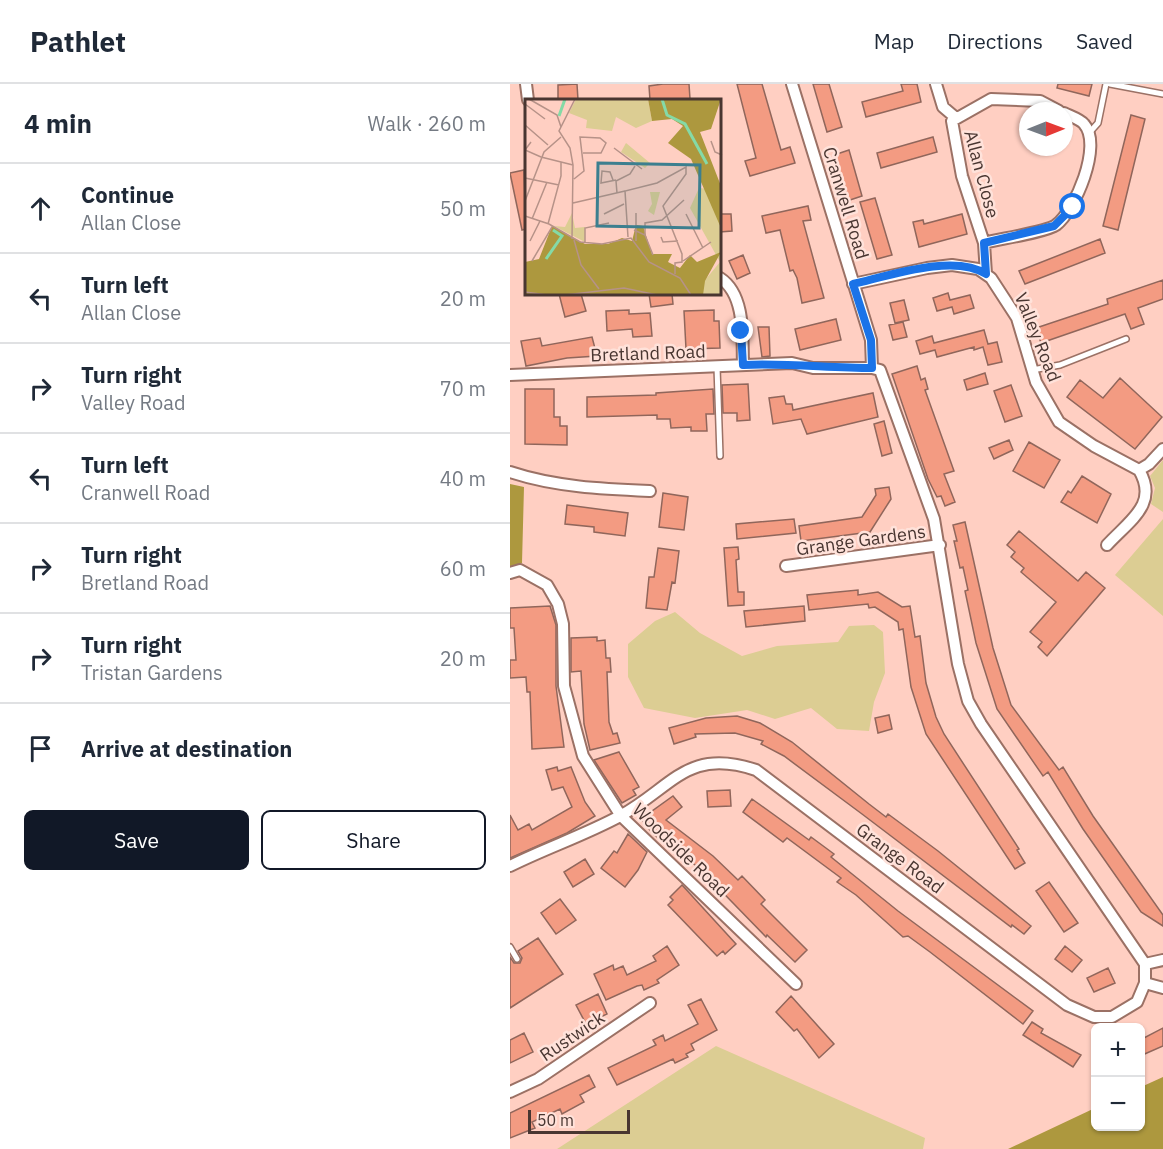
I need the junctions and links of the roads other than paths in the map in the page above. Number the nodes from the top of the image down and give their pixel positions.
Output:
1 (526, 84) edge
2 (792, 84) edge
3 (936, 84) edge
4 (1108, 84) edge
5 (1163, 94) edge
6 (528, 99) edge
7 (1042, 102) edge
8 (956, 118) junction
9 (1073, 118) edge
10 (1089, 133) junction
11 (984, 243) junction
12 (986, 274) junction
13 (722, 280) edge
14 (853, 284) junction
15 (1126, 339) dead end
16 (743, 365) junction
17 (717, 367) junction
18 (872, 368) junction
19 (1032, 370) junction
20 (510, 375) edge
21 (1163, 449) edge
22 (720, 456) dead end
23 (1139, 470) junction
24 (510, 472) edge
25 (650, 491) dead end
26 (940, 545) junction
27 (1107, 545) dead end
28 (786, 566) dead end
29 (510, 573) edge
30 (621, 816) junction
31 (510, 866) edge
32 (510, 947) edge
33 (517, 959) dead end
34 (1163, 960) edge
35 (1145, 964) junction
36 (1145, 983) junction
37 (796, 984) dead end
38 (1163, 988) edge
39 (650, 1003) dead end
40 (510, 1092) edge

1 - 6 street
2 - 14 street, Cranwell Road
3 - 8 street
4 - 5 lane
4 - 10 lane
7 - 8 street, Allan Close
8 - 11 street, Allan Close
9 - 10 street
10 - 11 street, Allan Close
11 - 12 street, Allan Close
12 - 14 street
12 - 19 street, Valley Road
13 - 16 street
14 - 18 street, Cranwell Road
15 - 19 lane
16 - 17 street, Bretland Road
16 - 18 street, Bretland Road
17 - 20 street, Bretland Road
17 - 22 lane
18 - 26 street
19 - 23 street, Valley Road
21 - 23 street
23 - 27 street
24 - 25 street
26 - 28 street, Grange Gardens
26 - 35 street
29 - 30 street, Woodside Road
30 - 31 street, Grange Road
30 - 36 street, Grange Road
30 - 37 street, Woodside Road
32 - 33 lane
34 - 35 street
35 - 36 street
36 - 38 street
39 - 40 street, Rustwick

